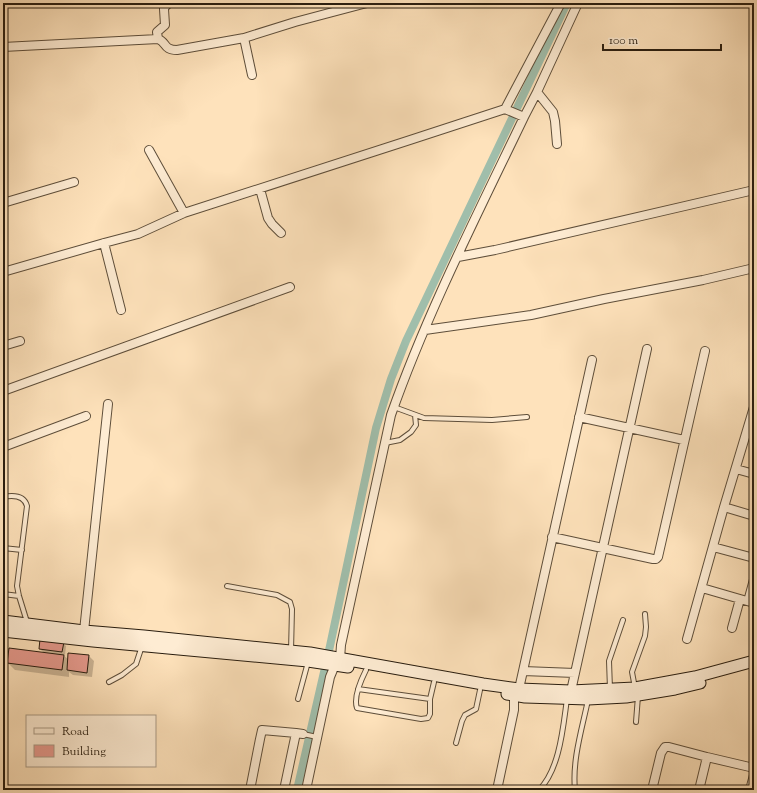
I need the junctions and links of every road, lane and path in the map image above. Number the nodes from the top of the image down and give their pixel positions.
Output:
1 (367, 3) edge
2 (562, 3) edge
3 (578, 3) edge
4 (167, 5) dead end
5 (244, 38) junction
6 (158, 39) junction
7 (3, 47) edge
8 (252, 75) dead end
9 (537, 92) junction
10 (507, 110) junction
11 (522, 116) junction
12 (557, 144) dead end
13 (149, 150) dead end
14 (74, 182) dead end
15 (260, 189) junction
16 (754, 190) edge
17 (3, 203) edge
18 (184, 213) junction
19 (281, 233) dead end
20 (104, 243) junction
21 (458, 257) junction
22 (754, 268) edge
23 (3, 272) edge
24 (290, 287) dead end
25 (121, 310) dead end
26 (425, 330) junction
27 (20, 341) dead end
28 (3, 346) edge
29 (647, 349) dead end
30 (705, 351) dead end
31 (592, 360) dead end
32 (3, 391) edge
33 (108, 404) dead end
34 (754, 406) edge
35 (394, 407) junction
36 (416, 415) junction
37 (86, 416) dead end
38 (527, 416) dead end
39 (579, 417) junction
40 (630, 428) junction
41 (750, 431) edge
42 (684, 440) junction
43 (385, 443) junction
44 (3, 447) edge
45 (736, 469) junction
46 (754, 474) edge
47 (3, 497) edge
48 (724, 507) junction
49 (754, 516) edge
50 (552, 537) junction
51 (713, 547) junction
52 (3, 548) edge
53 (603, 548) junction
54 (22, 550) junction
55 (754, 558) edge
56 (754, 572) edge
57 (227, 586) dead end
58 (702, 588) junction
59 (3, 594) edge
60 (19, 596) junction
61 (747, 601) edge
62 (645, 614) dead end
63 (623, 620) dead end
64 (3, 621) edge
65 (28, 624) junction
66 (732, 628) dead end
67 (3, 631) edge
68 (84, 632) junction
69 (688, 639) dead end
70 (142, 645) junction
71 (291, 652) junction
72 (327, 661) junction
73 (754, 661) edge
74 (754, 669) edge
75 (366, 670) junction
76 (523, 671) junction
77 (575, 673) junction
78 (109, 682) dead end
79 (434, 682) junction
80 (358, 689) junction
81 (480, 690) junction
82 (610, 690) junction
83 (517, 692) junction
84 (637, 692) junction
85 (569, 695) junction
86 (298, 699) dead end
87 (430, 699) junction
88 (588, 699) junction
89 (636, 722) dead end
90 (300, 733) junction
91 (316, 737) junction
92 (456, 743) dead end
93 (708, 757) junction
94 (754, 768) edge
95 (754, 775) edge
96 (250, 790) edge
97 (284, 790) edge
98 (306, 790) edge
99 (497, 790) edge
100 (540, 790) edge
101 (575, 790) edge
102 (652, 790) edge
103 (699, 790) edge
104 (750, 790) edge

1 - 5 street
2 - 10 street
3 - 9 street
4 - 6 street
5 - 6 street
5 - 8 street
6 - 7 street
9 - 11 street
9 - 12 street
10 - 11 street
10 - 15 street
11 - 21 street
13 - 18 street
14 - 17 street
15 - 18 street
15 - 19 street
16 - 21 street
18 - 20 street
20 - 23 street
20 - 25 street
21 - 26 street
22 - 26 street
24 - 32 street
26 - 35 street
27 - 28 street
29 - 40 street
30 - 42 street
31 - 39 street
33 - 68 street
34 - 41 street
35 - 36 lane
35 - 43 street
36 - 38 lane
36 - 43 lane
37 - 44 street
39 - 40 street
39 - 50 street
40 - 42 street
40 - 53 street
41 - 45 street
42 - 53 street
43 - 72 street
45 - 46 street
45 - 48 street
47 - 54 lane
48 - 49 street
48 - 51 street
50 - 53 street
50 - 76 street
51 - 55 street
51 - 58 street
52 - 54 lane
53 - 77 street
54 - 60 lane
56 - 61 lane
57 - 71 lane
58 - 61 street
58 - 69 street
59 - 60 lane
60 - 65 lane
61 - 66 street
62 - 84 lane
63 - 82 lane
64 - 65 street
65 - 68 street
67 - 70 street
68 - 71 street
70 - 72 street
70 - 78 lane
71 - 72 street
72 - 75 street
72 - 83 street
72 - 86 lane
72 - 91 street
73 - 84 street
74 - 84 street
75 - 79 street
75 - 80 lane
76 - 77 street
76 - 83 street
77 - 85 street
79 - 81 street
79 - 87 lane
80 - 87 lane
80 - 87 lane
81 - 83 street
81 - 92 lane
82 - 84 street
82 - 85 street
83 - 85 street
83 - 99 street
84 - 88 street
84 - 89 lane
85 - 88 street
85 - 100 lane
88 - 101 lane
90 - 91 lane
90 - 96 street
90 - 97 street
91 - 98 street
93 - 94 street
93 - 102 street
93 - 103 street
95 - 104 street

